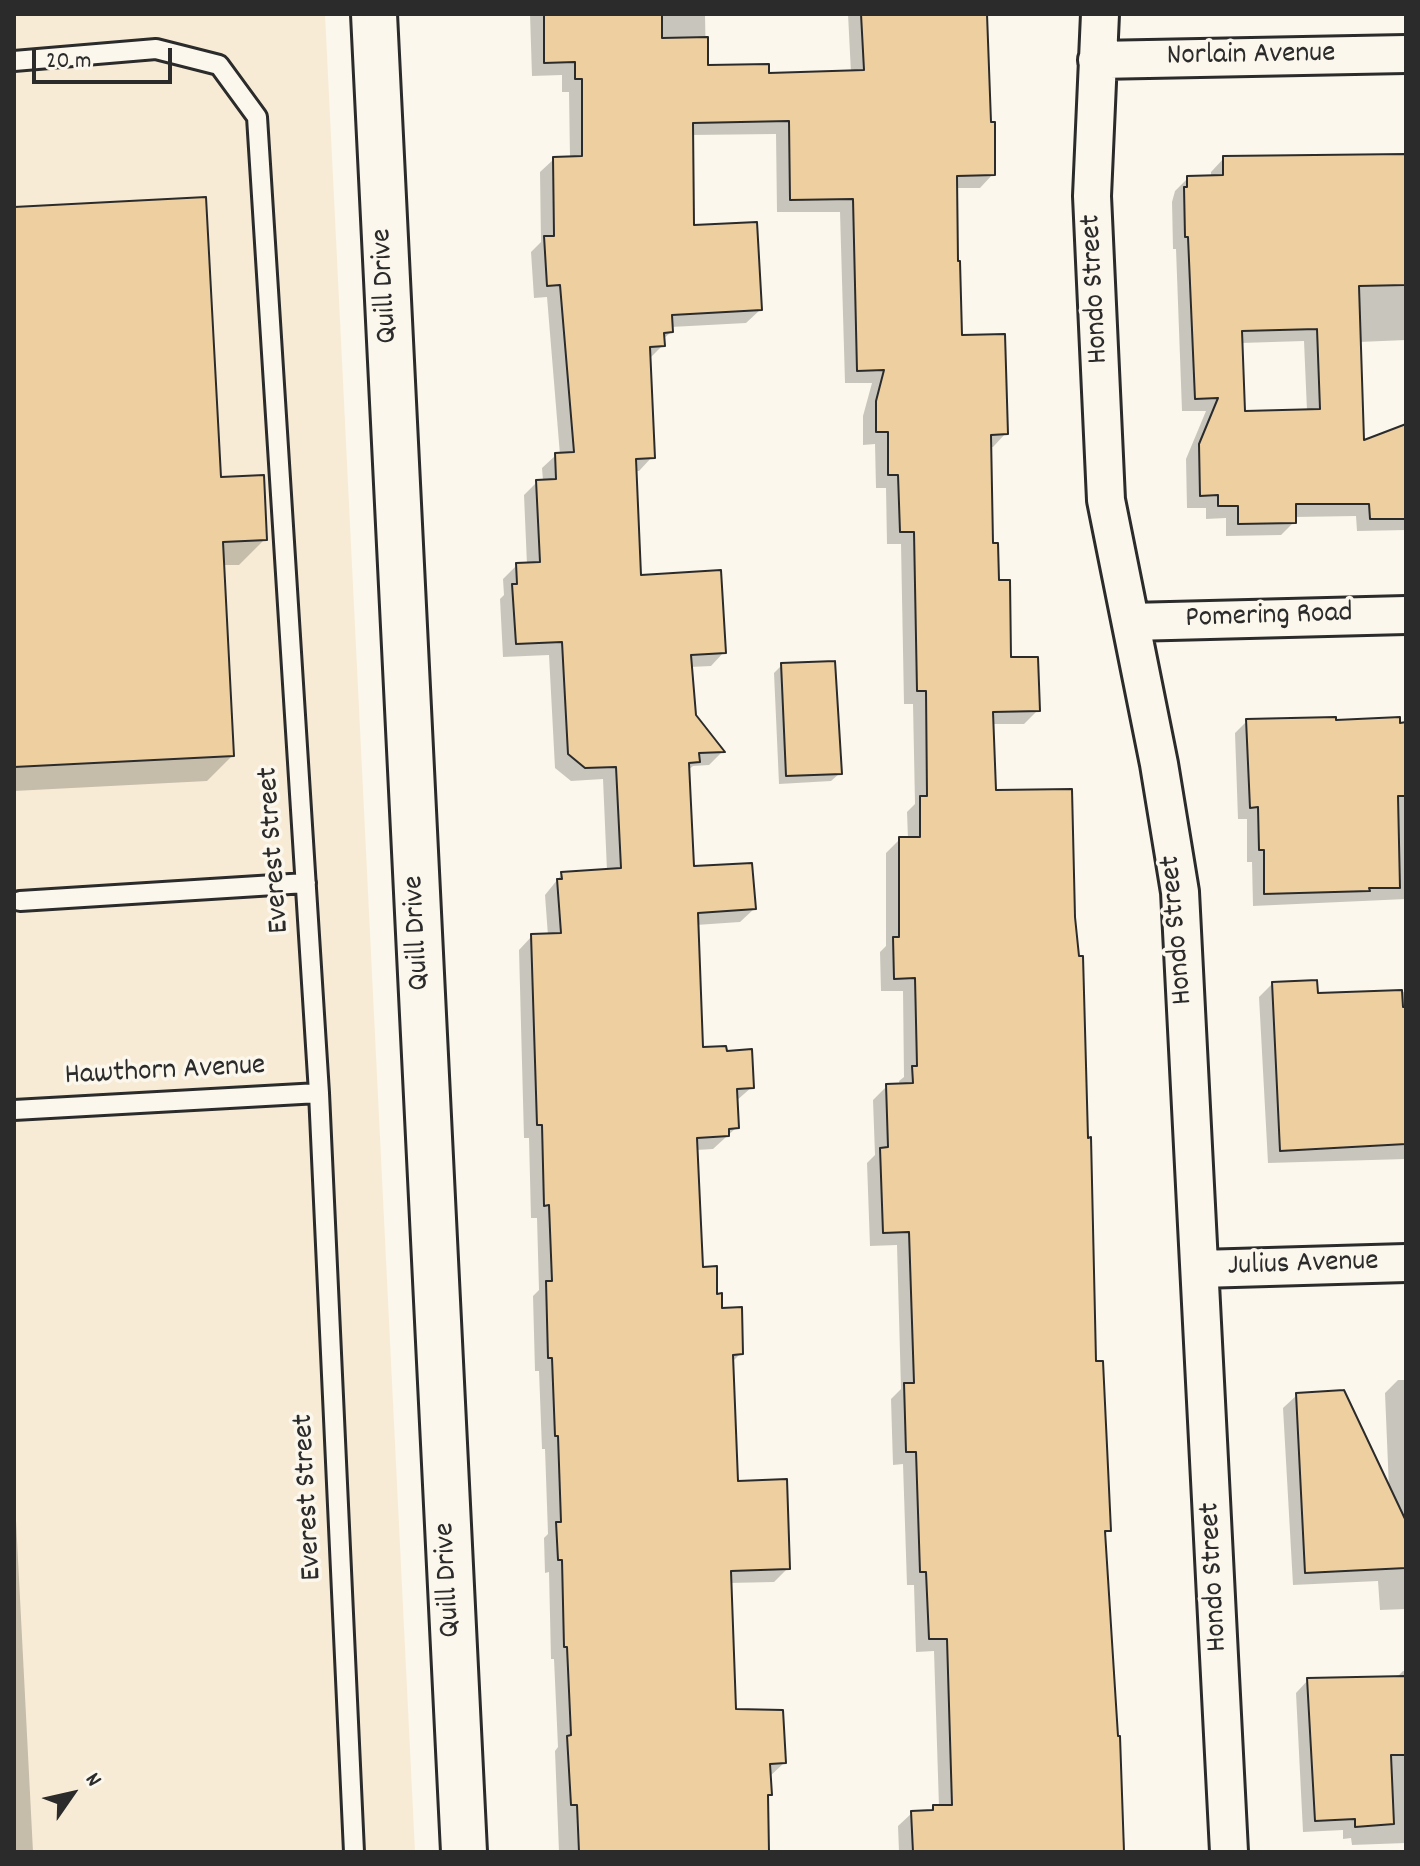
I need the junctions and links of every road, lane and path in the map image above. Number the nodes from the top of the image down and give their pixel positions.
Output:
1 (374, 14) edge
2 (1100, 14) edge
3 (1406, 54) edge
4 (1097, 60) junction
5 (14, 61) edge
6 (1406, 615) edge
7 (1131, 622) junction
8 (306, 883) junction
9 (20, 901) dead end
10 (319, 1093) junction
11 (14, 1110) edge
12 (1406, 1263) edge
13 (1200, 1269) junction
14 (354, 1852) edge
15 (464, 1852) edge
16 (1229, 1852) edge

1 - 15 street, Quill Drive
2 - 4 street, Hondo Street
3 - 4 street, Norlain Avenue
4 - 7 street, Hondo Street
5 - 8 lane, Everest Street
6 - 7 street, Pomering Road
7 - 13 street, Hondo Street
8 - 9 lane
8 - 10 lane, Everest Street
10 - 11 lane, Hawthorn Avenue
10 - 14 lane, Everest Street
12 - 13 street, Julius Avenue
13 - 16 street, Hondo Street

